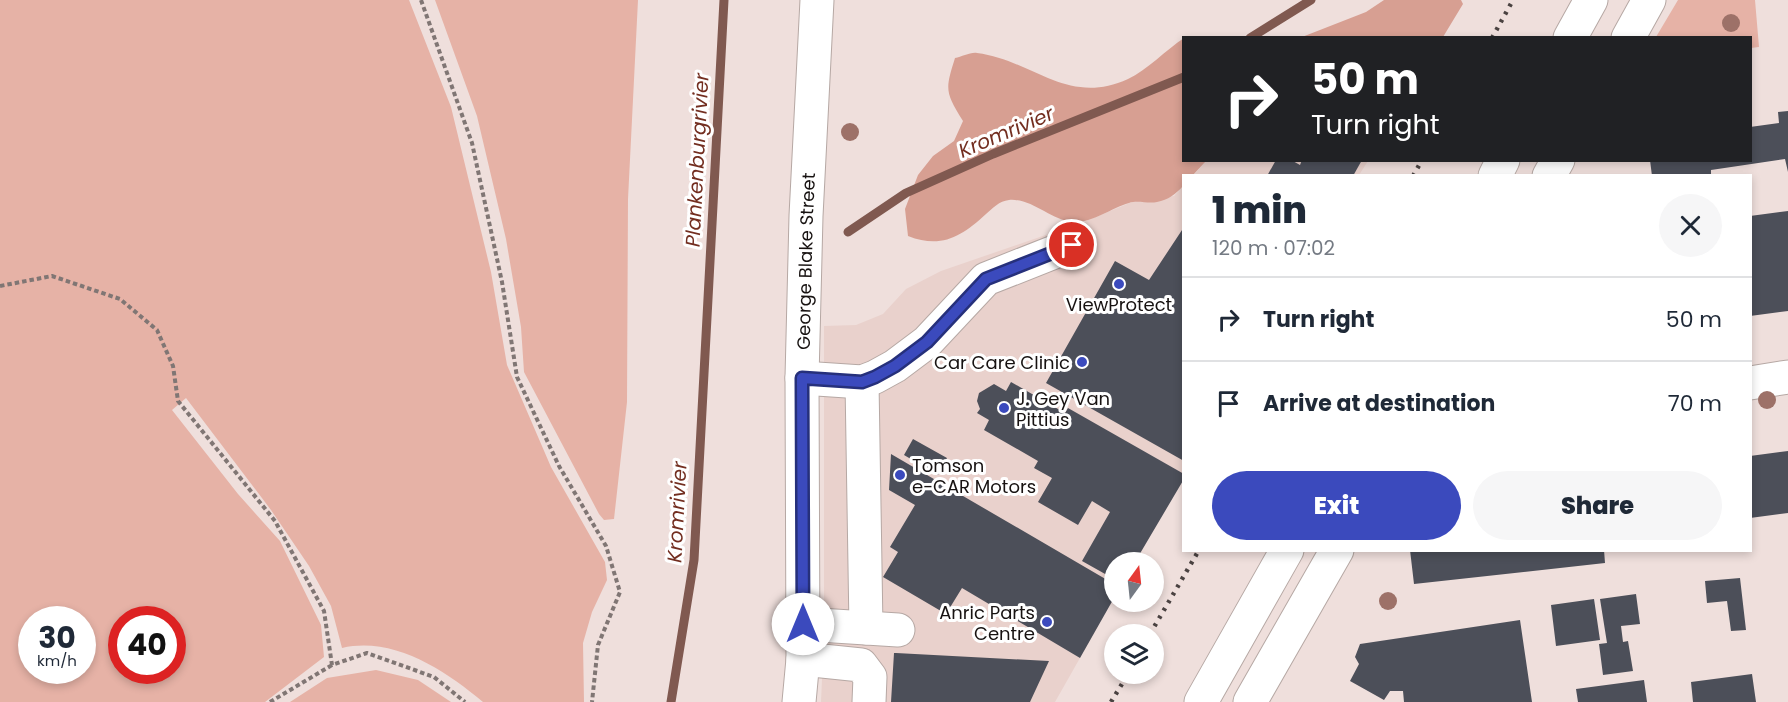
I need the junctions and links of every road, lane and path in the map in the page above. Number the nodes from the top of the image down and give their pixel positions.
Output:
1 (421, 0) edge
2 (817, 0) edge
3 (1591, 0) edge
4 (1649, 0) edge
5 (1571, 36) edge
6 (1629, 36) edge
7 (1072, 245) dead end
8 (0, 286) edge
9 (1788, 377) edge
10 (802, 378) junction
11 (862, 382) junction
12 (1752, 382) edge
13 (1286, 552) edge
14 (1336, 552) edge
15 (803, 624) junction
16 (803, 659) junction
17 (332, 664) junction
18 (270, 702) edge
19 (465, 702) edge
20 (592, 702) edge
21 (799, 702) edge
22 (869, 702) edge
23 (1201, 702) edge
24 (1250, 702) edge

1 - 20 path
2 - 10 street, George Blake Street
3 - 5 street
4 - 6 street
7 - 11 street
8 - 17 path
9 - 12 street
10 - 11 street
10 - 15 street, George Blake Street
11 - 15 street
13 - 23 street
14 - 24 street
15 - 16 street, George Blake Street
16 - 21 street, George Blake Street
16 - 22 street
17 - 18 path
17 - 19 path

